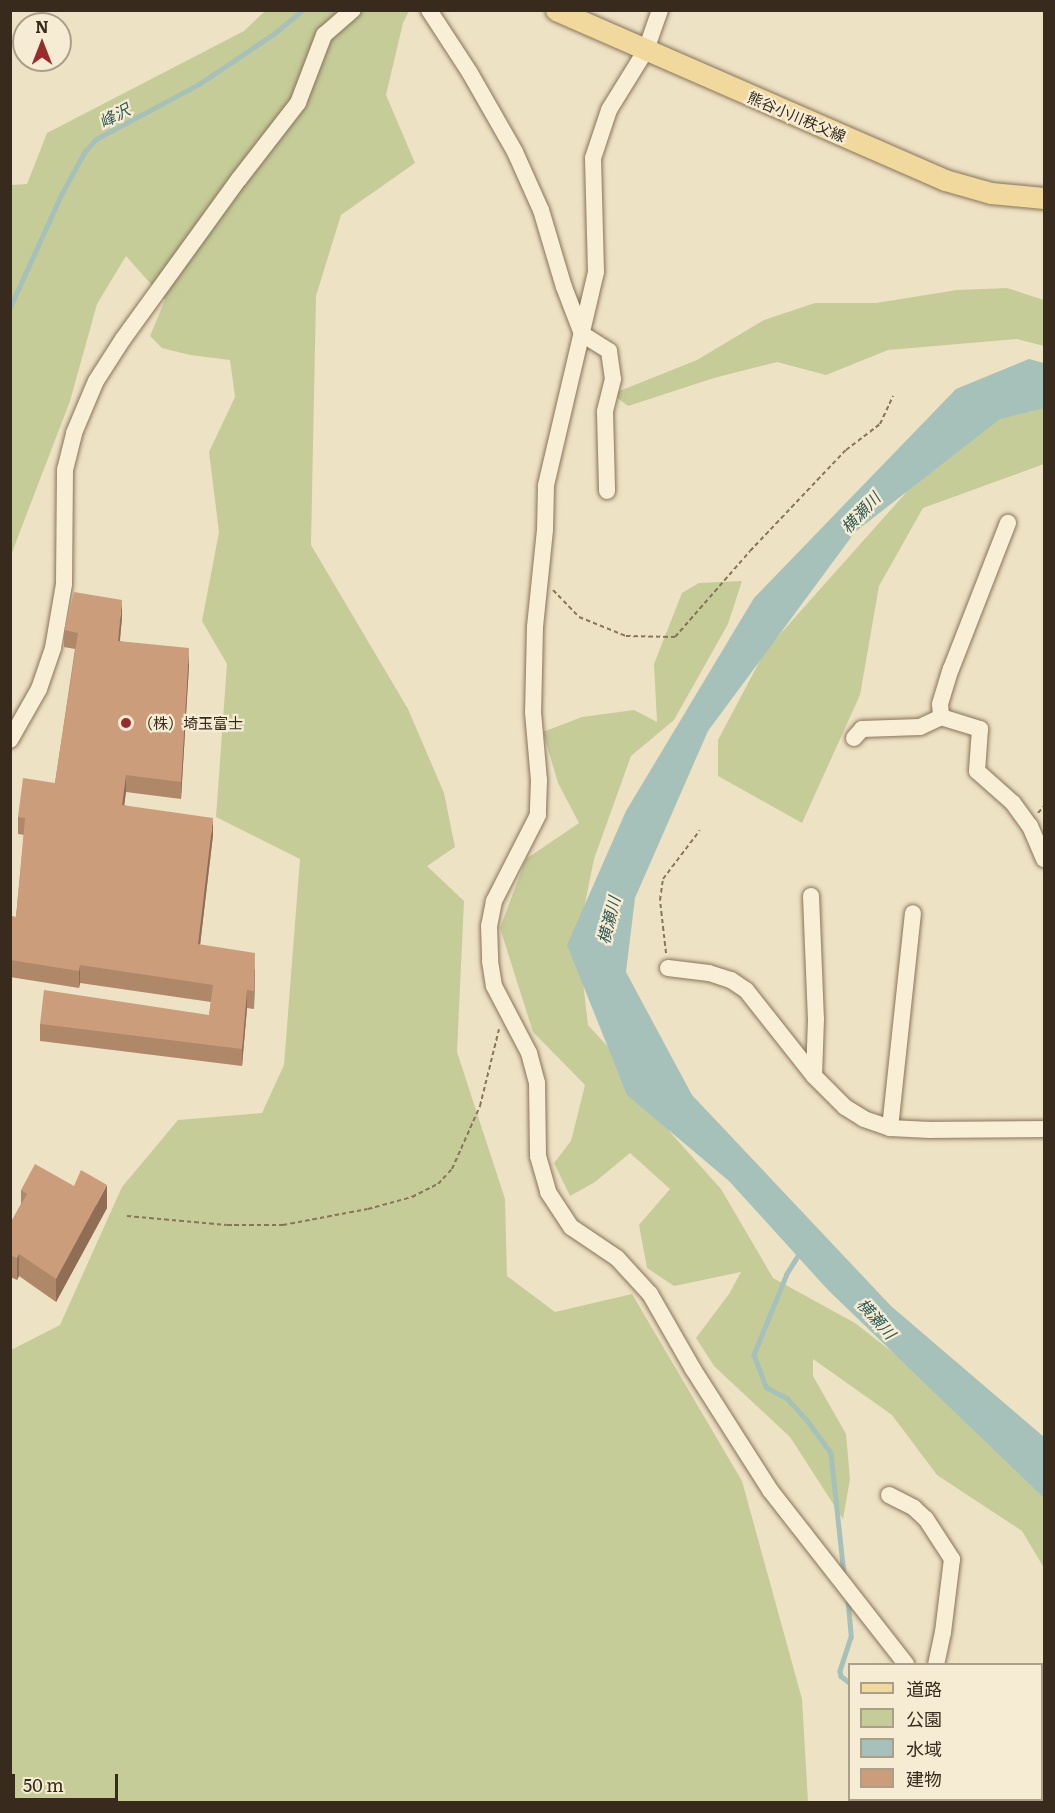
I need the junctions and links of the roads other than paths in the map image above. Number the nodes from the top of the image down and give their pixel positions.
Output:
1 (353, 10) edge
2 (429, 10) edge
3 (556, 10) edge
4 (660, 10) edge
5 (646, 50) junction
6 (1044, 198) edge
7 (582, 334) junction
8 (607, 490) dead end
9 (1008, 523) dead end
10 (941, 717) junction
11 (854, 738) dead end
12 (10, 740) edge
13 (1044, 859) edge
14 (811, 896) dead end
15 (913, 913) dead end
16 (668, 968) road end
17 (814, 1076) junction
18 (890, 1128) junction
19 (1044, 1130) edge
20 (889, 1495) dead end
21 (904, 1663) edge
22 (936, 1663) edge

1 - 12 street
2 - 7 street
3 - 5 main road, 熊谷小川秩父線
4 - 5 street
5 - 6 main road, 熊谷小川秩父線
5 - 7 street
7 - 8 street
7 - 21 street
9 - 10 street
10 - 11 street
10 - 13 street
14 - 17 street
15 - 18 street
16 - 17 street
17 - 18 street
18 - 19 street
20 - 22 street

